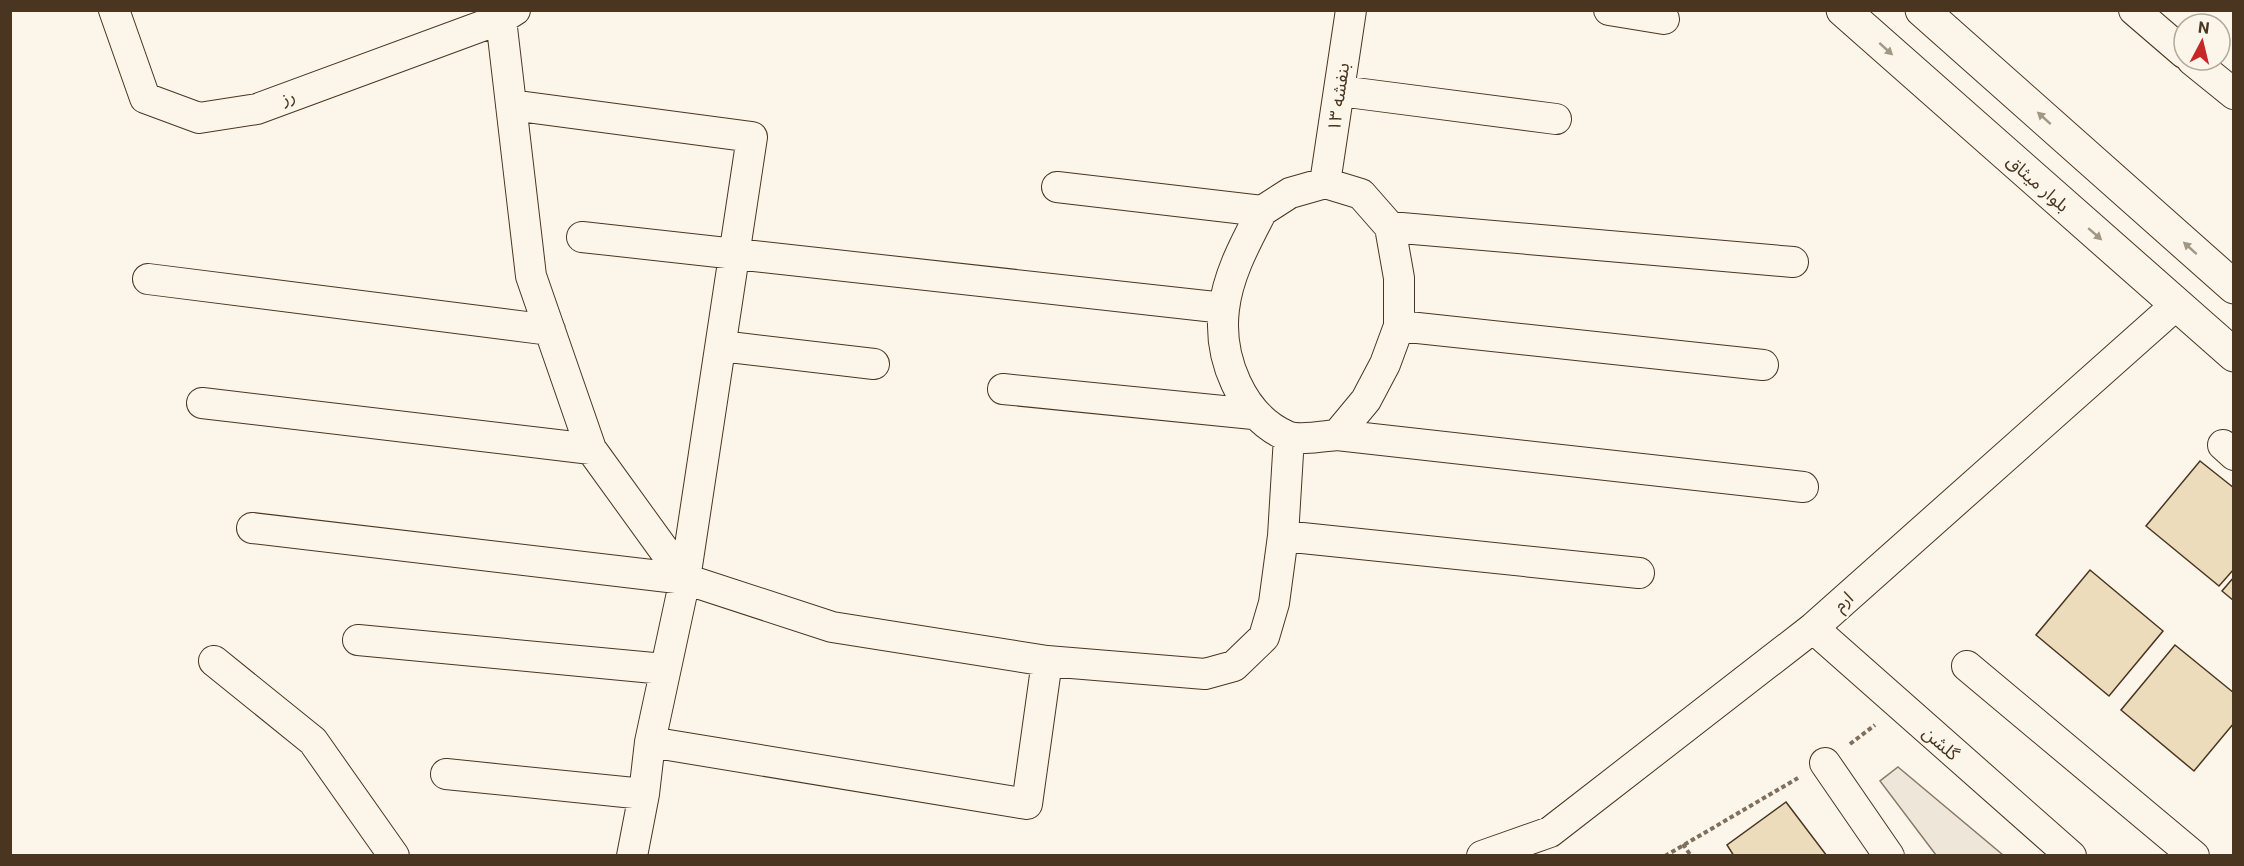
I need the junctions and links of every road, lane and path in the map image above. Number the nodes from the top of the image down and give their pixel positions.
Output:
1 (114, 10) edge
2 (1351, 10) edge
3 (1609, 10) edge
4 (1843, 10) edge
5 (1922, 10) edge
6 (2134, 10) edge
7 (508, 15) edge
8 (1664, 19) dead end
9 (2172, 43) edge
10 (2207, 72) edge
11 (1340, 91) junction
12 (2234, 94) edge
13 (511, 105) junction
14 (1556, 119) dead end
15 (1325, 183) junction
16 (1057, 187) dead end
17 (1262, 211) junction
18 (1390, 227) junction
19 (582, 237) dead end
20 (735, 255) junction
21 (1793, 262) dead end
22 (2228, 274) edge
23 (148, 279) dead end
24 (2176, 305) junction
25 (1224, 308) junction
26 (1399, 326) junction
27 (550, 330) junction
28 (721, 346) junction
29 (2234, 355) edge
30 (874, 363) dead end
31 (1763, 365) dead end
32 (1003, 389) dead end
33 (202, 403) dead end
34 (1253, 414) junction
35 (1337, 435) junction
36 (1289, 437) junction
37 (591, 449) junction
38 (1803, 487) dead end
39 (252, 528) dead end
40 (1283, 536) junction
41 (1639, 573) dead end
42 (685, 579) junction
43 (1813, 628) junction
44 (358, 640) dead end
45 (214, 661) dead end
46 (1047, 661) junction
47 (1967, 666) dead end
48 (664, 669) junction
49 (1899, 706) junction
50 (650, 742) junction
51 (1825, 763) junction
52 (446, 774) dead end
53 (644, 794) junction
54 (1683, 844) junction
55 (394, 855) edge
56 (632, 855) edge
57 (1482, 855) edge
58 (1665, 855) edge
59 (1691, 855) edge
60 (1889, 855) edge
61 (2071, 855) edge
62 (2193, 855) edge

1 - 7 street, رز
2 - 11 street, بنفشه ۱۳
3 - 8 street
4 -> 24 street, بلوار میثاق
22 -> 5 street
6 - 9 street
7 - 13 street
10 - 12 street
11 - 14 street
11 - 15 street, بنفشه ۱۳
13 - 20 street
13 - 27 street
15 - 17 street
15 - 18 street
16 - 17 street
17 - 25 street
18 - 21 street
18 - 26 street
19 - 20 street
20 - 25 street
20 - 28 street
23 - 27 street
24 - 29 street, بلوار میثاق
24 - 43 street, ارم
25 - 34 street
26 - 31 street
26 - 35 street
27 - 37 street
28 - 30 street
28 - 42 street
32 - 34 street
33 - 37 street
34 - 36 street
35 - 36 street
35 - 38 street
36 - 40 street
37 - 42 street
39 - 42 street
40 - 41 street
40 - 46 street
42 - 46 street
42 - 48 street
43 - 49 street, گلشن
43 - 57 street, ارم
44 - 48 street
45 - 55 street
46 - 50 street
47 - 62 street
48 - 50 street
49 - 51 path
49 - 61 street, گلشن
50 - 53 street
51 - 54 path
51 - 60 street
52 - 53 street
53 - 56 street
54 - 58 path
54 - 59 path

